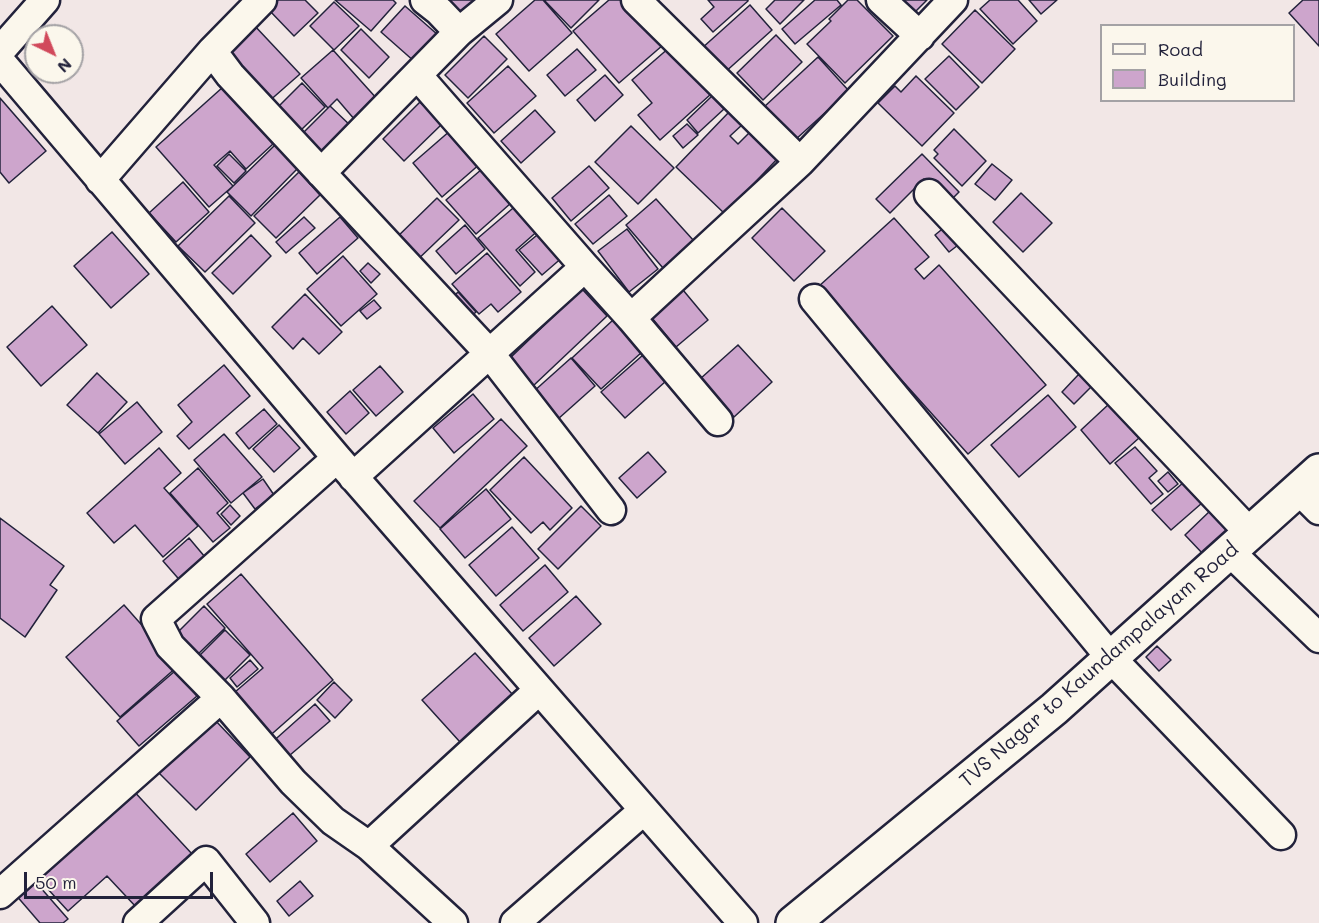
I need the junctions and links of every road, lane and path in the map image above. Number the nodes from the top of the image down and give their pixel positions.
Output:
1 (45, 0) edge
2 (261, 0) edge
3 (425, 0) edge
4 (498, 0) edge
5 (636, 0) edge
6 (882, 0) edge
7 (953, 0) edge
8 (459, 32) junction
9 (920, 36) junction
10 (0, 51) edge
11 (212, 51) junction
12 (0, 61) edge
13 (417, 75) junction
14 (800, 162) junction
15 (321, 172) junction
16 (100, 180) junction
17 (929, 194) dead end
18 (585, 267) junction
19 (814, 299) dead end
20 (631, 318) junction
21 (490, 354) junction
22 (718, 421) dead end
23 (345, 468) junction
24 (1312, 490) edge
25 (611, 510) dead end
26 (1240, 542) junction
27 (1319, 638) edge
28 (1111, 658) junction
29 (539, 690) junction
30 (220, 698) junction
31 (644, 810) junction
32 (1281, 835) dead end
33 (369, 846) junction
34 (0, 894) edge
35 (138, 923) edge
36 (255, 923) edge
37 (453, 923) edge
38 (515, 923) edge
39 (742, 923) edge
40 (793, 923) edge

1 - 10 street
2 - 11 street
3 - 8 street
4 - 8 street
5 - 14 street
6 - 9 street
7 - 9 street
8 - 13 street
9 - 14 street
11 - 15 street
11 - 16 street
12 - 16 street
13 - 15 street
13 - 18 street
14 - 20 street
15 - 21 street
16 - 23 street
17 - 26 street
18 - 20 street
18 - 21 street
19 - 28 street
20 - 22 street
21 - 23 street
21 - 25 street
23 - 29 street
23 - 30 street
24 - 26 street, TVS Nagar to Kaundampalayam Road
26 - 27 street
26 - 28 street, TVS Nagar to Kaundampalayam Road
28 - 32 street
28 - 40 street, TVS Nagar to Kaundampalayam Road
29 - 31 street
29 - 33 street
30 - 33 street
30 - 34 street
31 - 38 street
31 - 39 street
33 - 37 street
35 - 36 street

